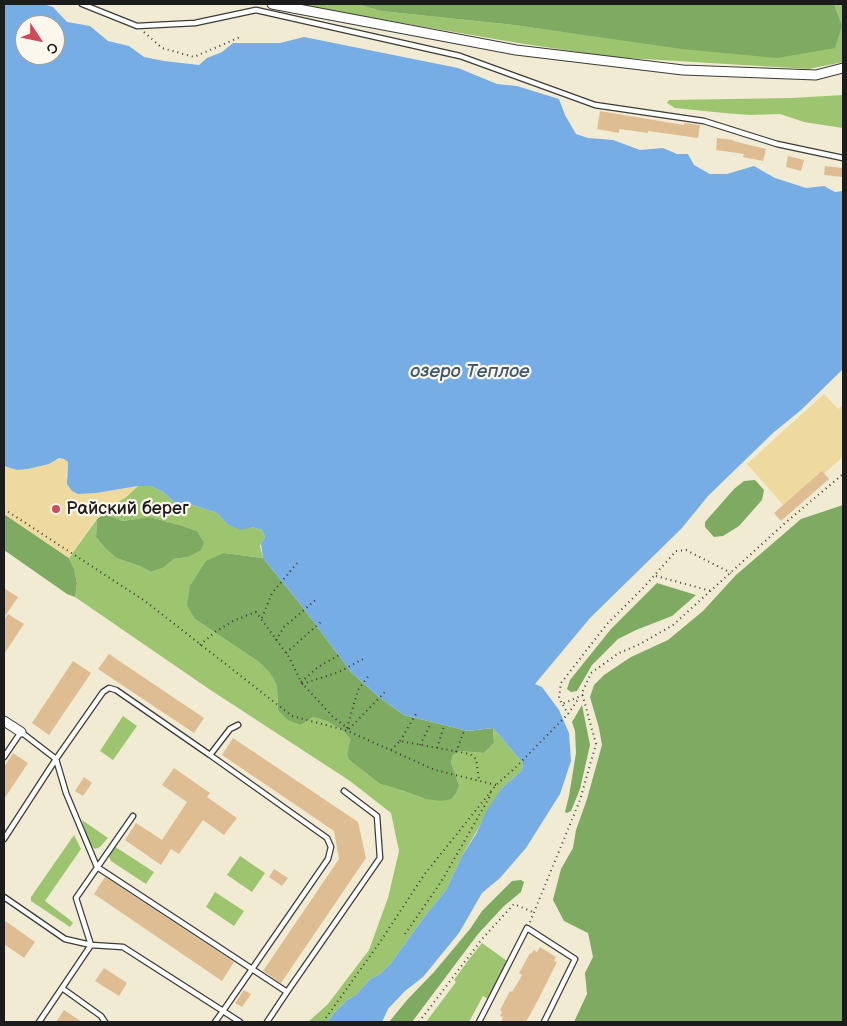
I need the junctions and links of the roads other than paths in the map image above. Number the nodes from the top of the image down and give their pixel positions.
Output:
1 (82, 4) edge
2 (272, 4) edge
3 (843, 68) edge
4 (843, 158) edge
5 (4, 721) edge
6 (238, 725) dead end
7 (21, 732) junction
8 (210, 755) junction
9 (4, 757) edge
10 (56, 759) junction
11 (344, 791) dead end
12 (133, 816) dead end
13 (4, 839) edge
14 (97, 867) junction
15 (4, 897) edge
16 (91, 945) junction
17 (252, 969) junction
18 (62, 988) junction
19 (286, 992) junction
20 (223, 1011) junction
21 (39, 1022) edge
22 (105, 1022) edge
23 (216, 1022) edge
24 (240, 1022) edge
25 (267, 1022) edge
26 (479, 1022) edge
27 (544, 1022) edge

1 - 4 lane
2 - 3 street
5 - 7 street
6 - 8 lane
7 - 9 lane
7 - 10 lane
8 - 10 lane
8 - 17 lane
10 - 13 lane
10 - 14 lane
11 - 19 lane
12 - 14 lane
14 - 16 lane
14 - 17 lane
15 - 16 lane
16 - 18 lane
16 - 20 lane
17 - 19 lane
17 - 20 lane
18 - 21 lane
18 - 22 lane
19 - 25 lane
20 - 23 lane
20 - 24 lane
26 - 27 lane

